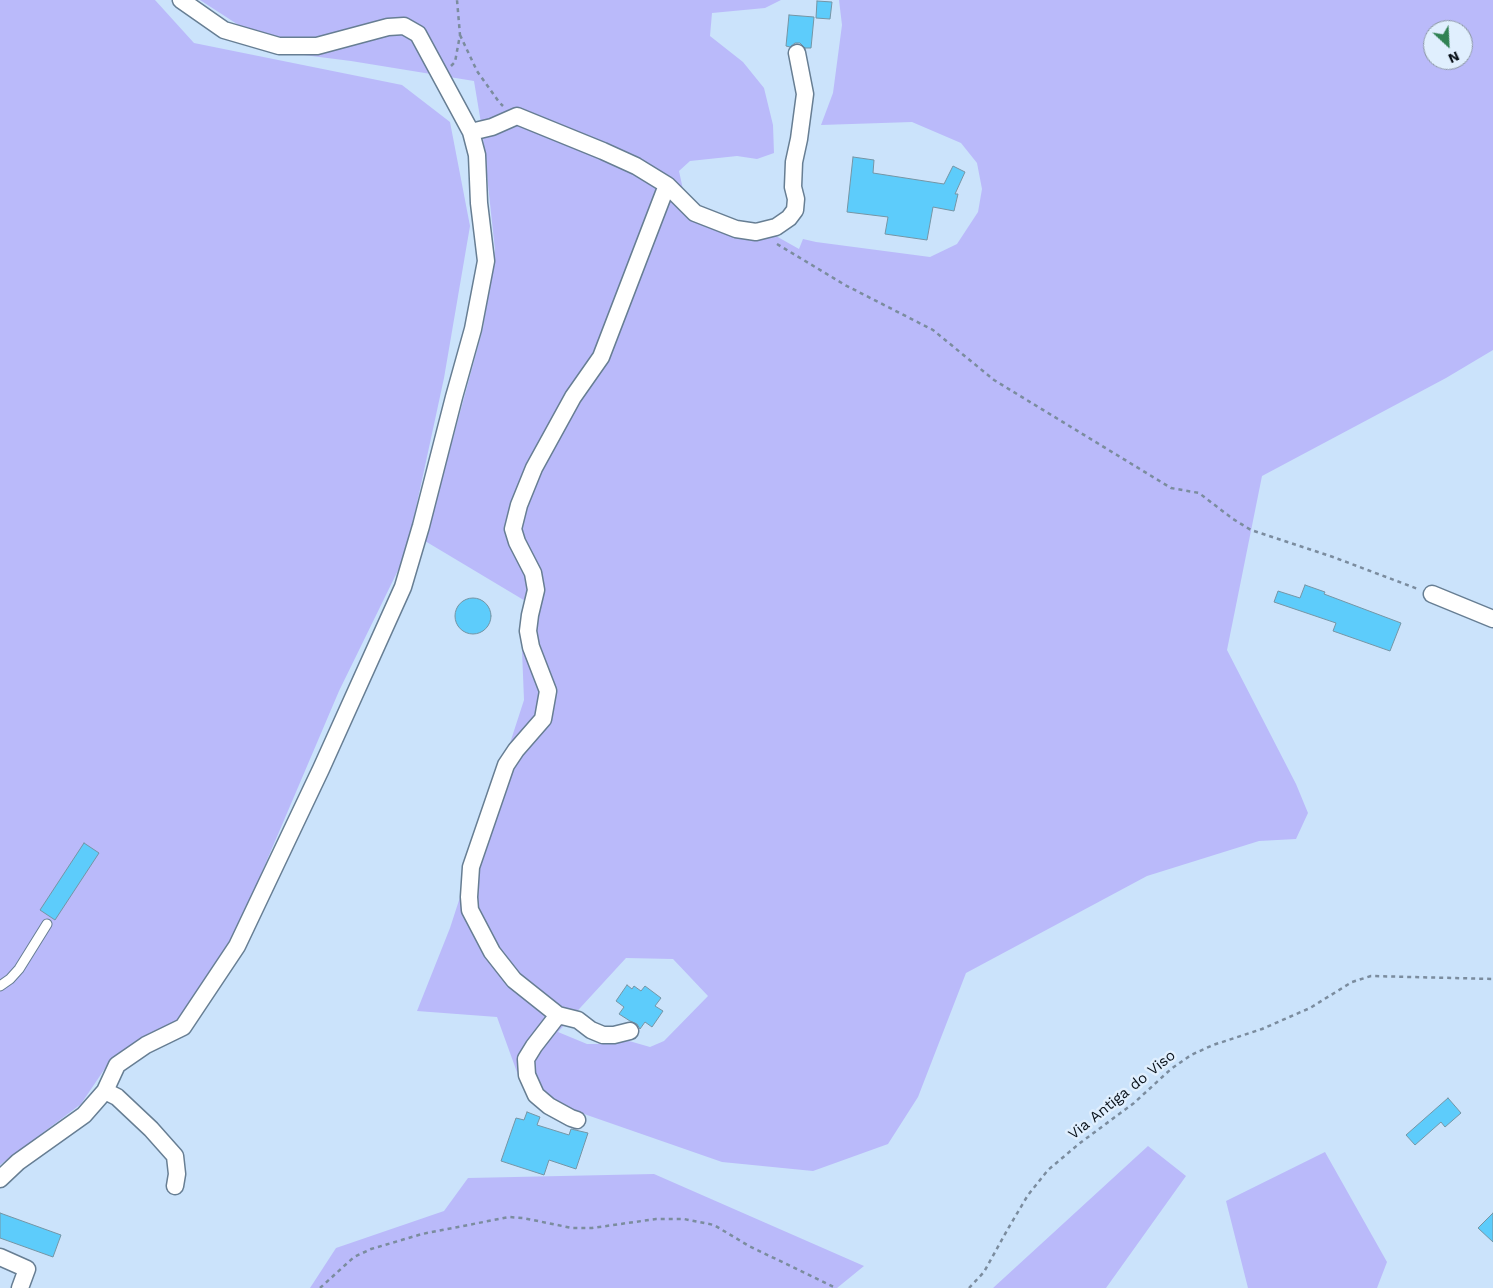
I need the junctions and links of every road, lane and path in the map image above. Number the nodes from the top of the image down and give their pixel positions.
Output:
1 (181, 0) edge
2 (457, 0) edge
3 (460, 34) junction
4 (797, 53) dead end
5 (440, 76) junction
6 (517, 116) junction
7 (470, 132) junction
8 (666, 185) junction
9 (756, 232) junction
10 (1432, 594) joint
11 (1493, 619) edge
12 (46, 924) dead end
13 (1493, 979) edge
14 (0, 986) edge
15 (558, 1015) junction
16 (630, 1031) dead end
17 (105, 1091) junction
18 (578, 1120) dead end
19 (0, 1180) edge
20 (175, 1186) dead end
21 (0, 1257) edge
22 (20, 1288) edge
23 (320, 1288) edge
24 (836, 1288) edge
25 (969, 1288) edge

1 - 5 street
2 - 3 path
3 - 5 path
3 - 6 path
4 - 9 street
5 - 7 street
6 - 7 street
6 - 8 street
7 - 17 street
8 - 9 street
8 - 15 street
9 - 10 path
10 - 11 street
12 - 14 lane
13 - 25 path, Via Antiga do Viso
15 - 16 street
15 - 18 street
17 - 19 street
17 - 20 street
21 - 22 street
23 - 24 path

